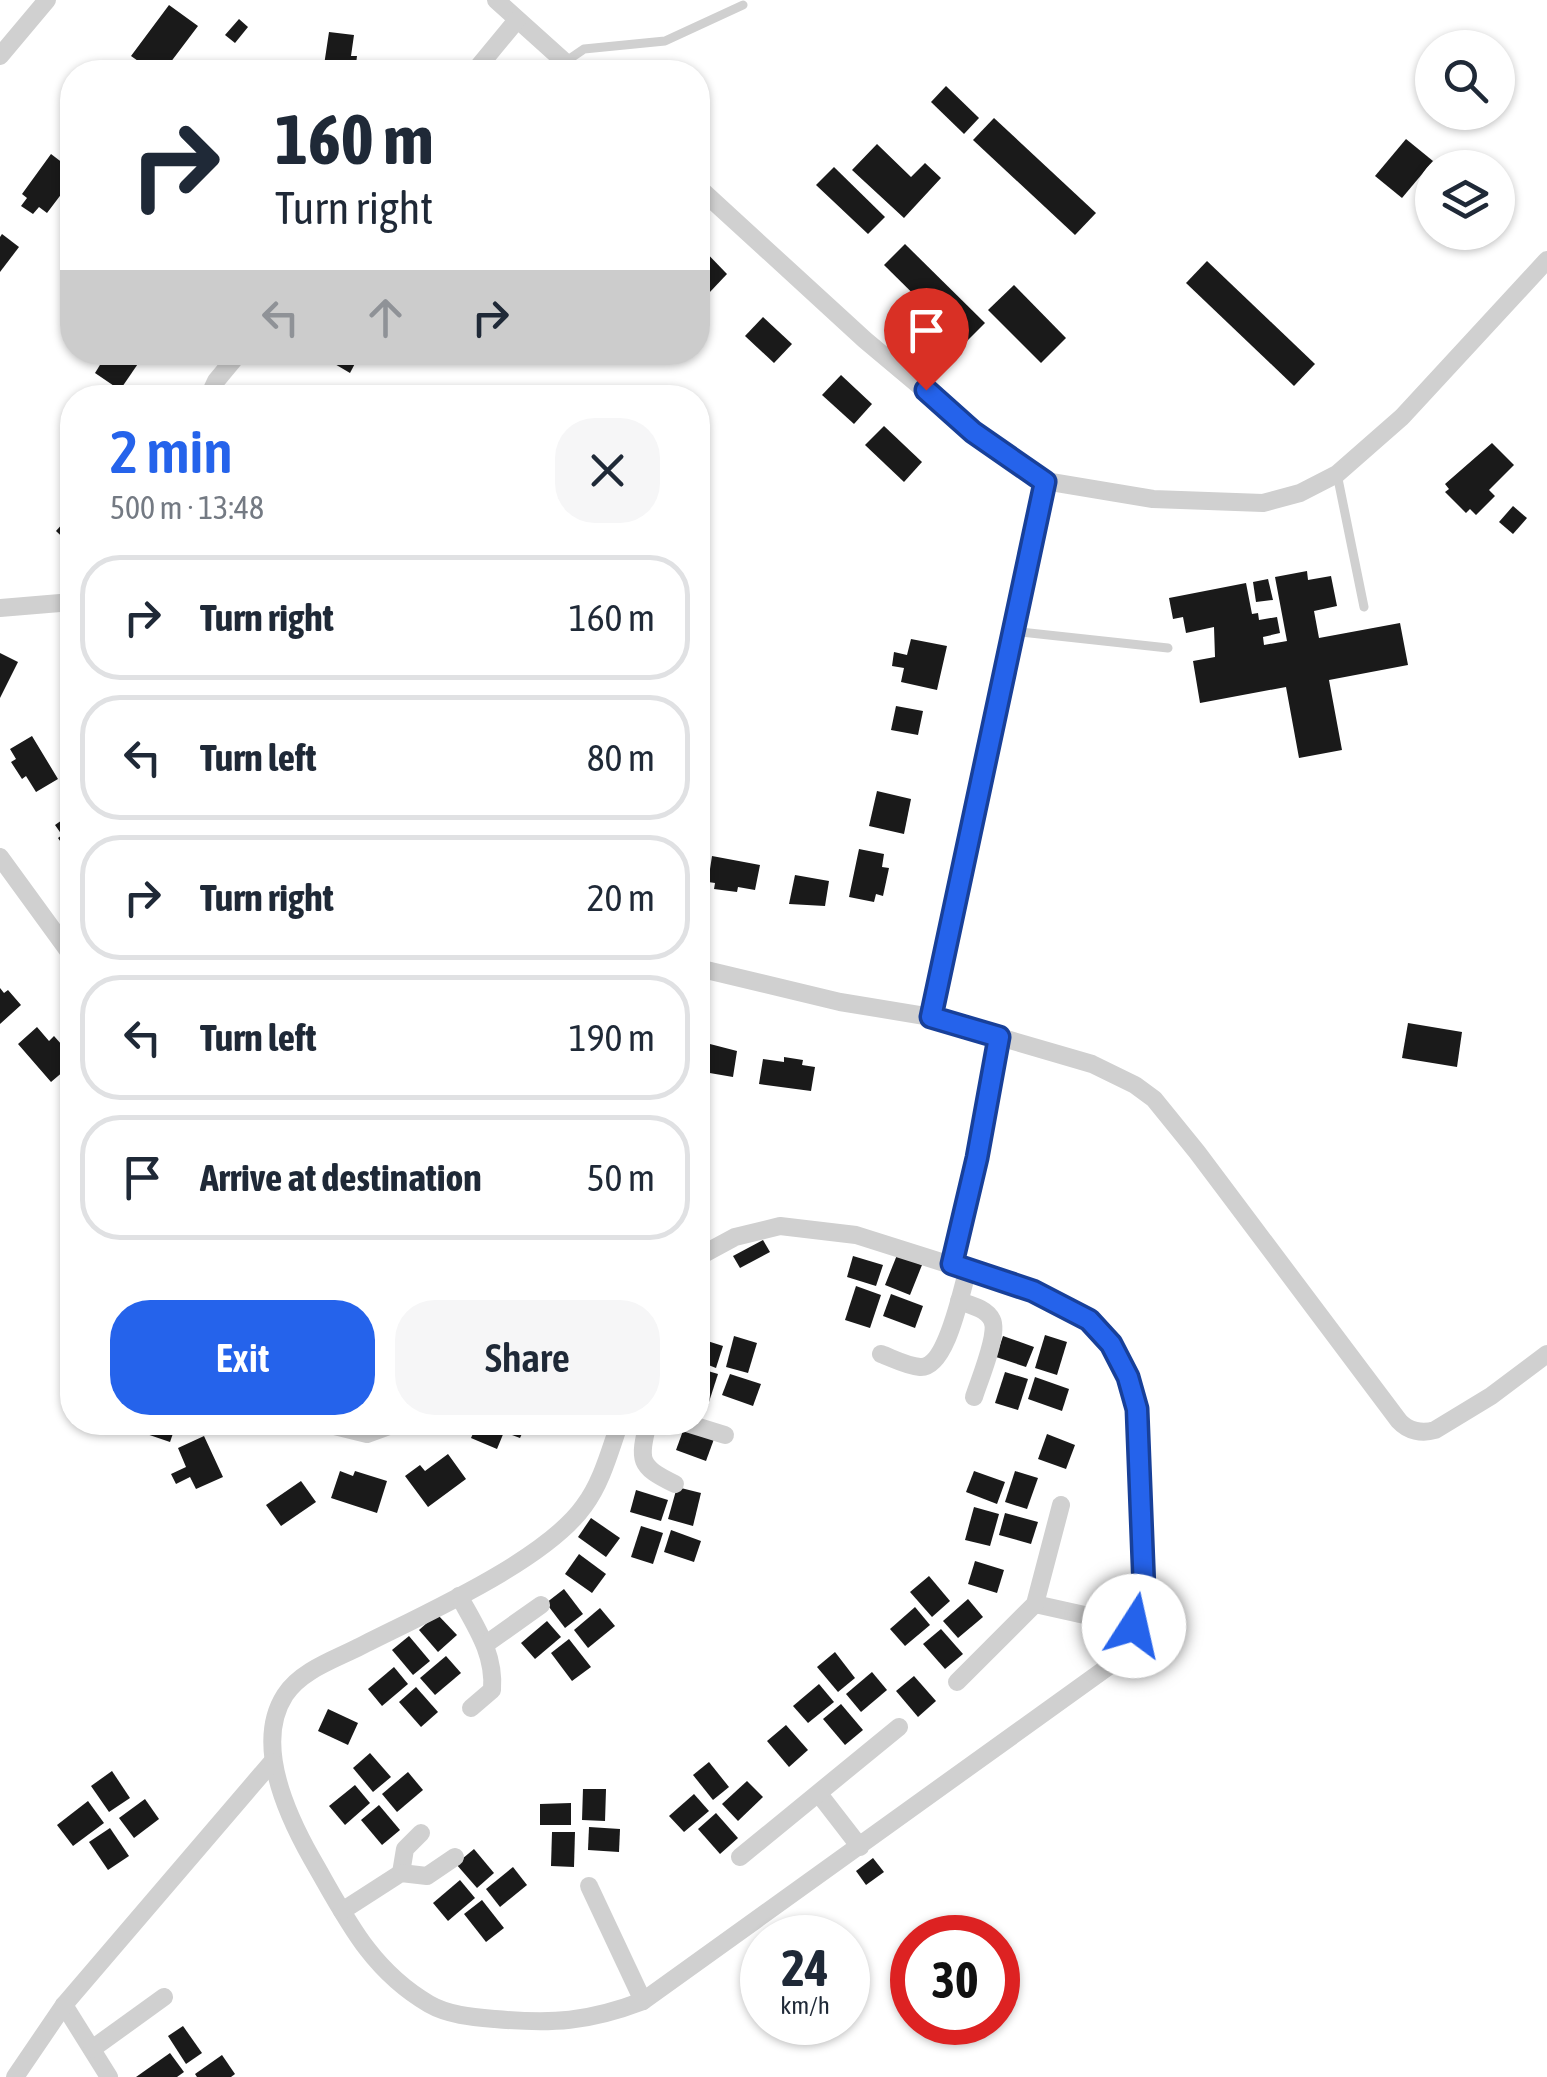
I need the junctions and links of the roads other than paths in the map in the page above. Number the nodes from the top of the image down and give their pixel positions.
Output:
1 (47, 0) edge
2 (496, 0) edge
3 (743, 4) dead end
4 (518, 20) junction
5 (0, 56) edge
6 (484, 60) edge
7 (563, 60) edge
8 (576, 60) edge
9 (710, 197) edge
10 (1547, 260) edge
11 (229, 365) edge
12 (214, 385) edge
13 (1337, 474) junction
14 (1045, 482) junction
15 (60, 603) edge
16 (0, 608) edge
17 (1364, 608) dead end
18 (1012, 631) junction
19 (1168, 648) dead end
20 (0, 857) edge
21 (60, 940) edge
22 (710, 971) edge
23 (931, 1017) junction
24 (999, 1037) junction
25 (710, 1251) edge
26 (960, 1267) junction
27 (959, 1300) junction
28 (880, 1354) dead end
29 (1547, 1354) edge
30 (974, 1397) dead end
31 (710, 1430) edge
32 (616, 1435) edge
33 (645, 1435) edge
34 (726, 1435) dead end
35 (675, 1484) dead end
36 (1061, 1504) dead end
37 (459, 1596) junction
38 (1035, 1604) junction
39 (541, 1605) dead end
40 (1134, 1626) junction
41 (486, 1644) junction
42 (957, 1682) dead end
43 (471, 1708) dead end
44 (899, 1726) dead end
45 (272, 1762) junction
46 (819, 1794) junction
47 (421, 1833) dead end
48 (860, 1847) junction
49 (455, 1857) dead end
50 (740, 1857) dead end
51 (401, 1873) junction
52 (589, 1886) dead end
53 (342, 1911) junction
54 (164, 1997) dead end
55 (643, 2001) junction
56 (64, 2005) junction
57 (92, 2049) junction
58 (15, 2077) edge
59 (109, 2077) edge

1 - 5 street
2 - 4 street
3 - 8 lane
4 - 6 street
4 - 7 street
9 - 14 street
10 - 13 street
11 - 12 street
13 - 14 street
13 - 17 lane
14 - 18 street
15 - 16 street
18 - 19 lane
18 - 23 street
20 - 21 street
22 - 23 street
23 - 24 street
24 - 26 street
24 - 29 street
25 - 26 street
26 - 27 street
26 - 40 street
27 - 28 street
27 - 30 street
31 - 34 street
32 - 37 street
33 - 35 street
36 - 38 street
37 - 41 street
37 - 45 street
38 - 40 street
38 - 42 street
39 - 41 street
40 - 48 street
41 - 43 street
44 - 46 street
45 - 53 street
45 - 56 street
46 - 48 street
46 - 50 street
47 - 51 street
48 - 55 street
49 - 51 street
51 - 53 street
52 - 55 street
53 - 55 street
54 - 57 street
56 - 57 street
56 - 58 street
57 - 59 street

